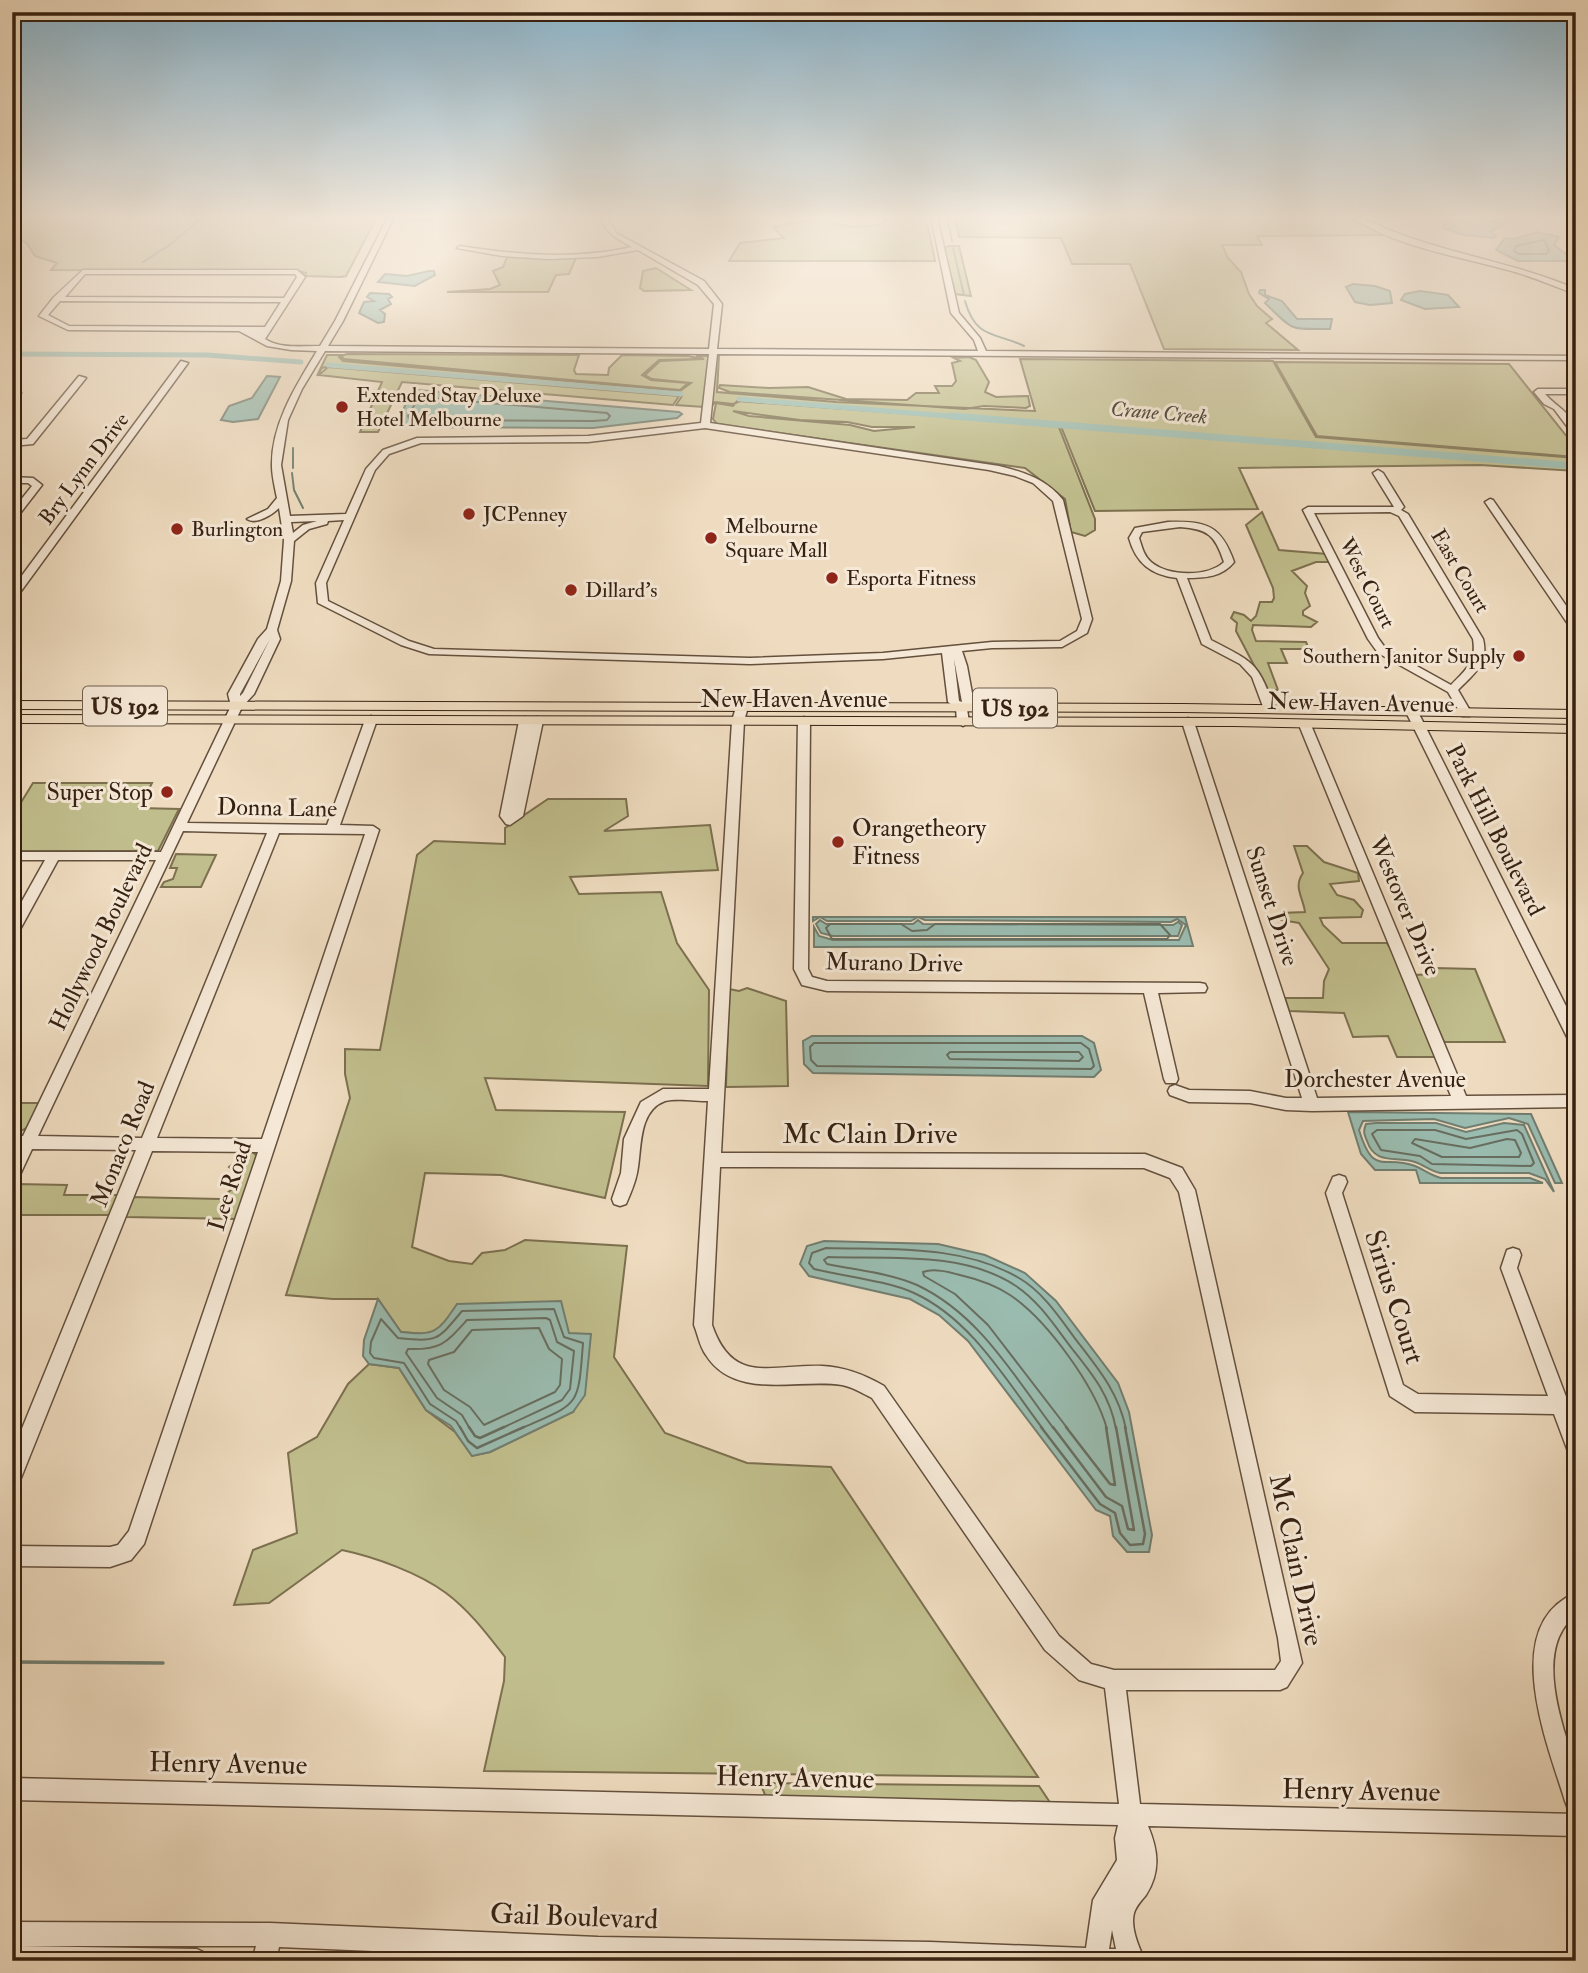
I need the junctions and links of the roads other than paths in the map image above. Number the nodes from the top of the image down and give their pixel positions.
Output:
1 (49, 309) edge
2 (279, 309) edge
3 (343, 309) edge
4 (718, 309) edge
5 (954, 309) edge
6 (240, 329) junction
7 (265, 329) junction
8 (261, 338) junction
9 (323, 348) junction
10 (713, 351) junction
11 (982, 352) junction
12 (1576, 358) edge
13 (184, 363) dead end
14 (82, 378) dead end
15 (1576, 391) edge
16 (705, 425) junction
17 (1575, 431) edge
18 (12, 443) edge
19 (1378, 473) dead end
20 (12, 480) edge
21 (281, 499) junction
22 (1490, 502) dead end
23 (1396, 510) junction
24 (12, 518) edge
25 (252, 519) dead end
26 (285, 519) junction
27 (349, 519) junction
28 (326, 522) junction
29 (289, 540) junction
30 (1181, 575) junction
31 (12, 596) edge
32 (1576, 628) edge
33 (951, 649) junction
34 (1452, 690) junction
35 (12, 705) edge
36 (406, 706) junction
37 (1269, 710) junction
38 (1335, 712) junction
39 (234, 713) junction
40 (740, 714) junction
41 (1466, 714) junction
42 (962, 715) junction
43 (1576, 715) edge
44 (534, 716) junction
45 (12, 719) edge
46 (375, 720) junction
47 (804, 721) junction
48 (1416, 721) junction
49 (1188, 722) junction
50 (1233, 722) junction
51 (1305, 725) junction
52 (1576, 729) edge
53 (179, 827) junction
54 (275, 828) junction
55 (337, 830) junction
56 (373, 831) joint
57 (12, 856) edge
58 (54, 856) junction
59 (165, 856) junction
60 (12, 932) edge
61 (1150, 988) junction
62 (1200, 988) dead end
63 (1576, 1041) edge
64 (717, 1095) junction
65 (1576, 1101) edge
66 (1462, 1104) junction
67 (1312, 1105) junction
68 (20, 1142) edge
69 (147, 1144) junction
70 (267, 1146) junction
71 (713, 1160) junction
72 (12, 1174) edge
73 (1339, 1182) dead end
74 (620, 1199) dead end
75 (1513, 1255) dead end
76 (1559, 1405) junction
77 (1576, 1448) edge
78 (12, 1476) edge
79 (12, 1556) edge
80 (1576, 1603) edge
81 (1114, 1680) junction
82 (12, 1789) edge
83 (1576, 1801) edge
84 (1131, 1816) junction
85 (1576, 1825) edge
86 (12, 1934) edge
87 (103, 1934) junction
88 (270, 1935) junction
89 (432, 1952) edge
90 (597, 1955) edge
91 (762, 1956) edge
92 (12, 1957) edge
93 (930, 1957) edge
94 (96, 1960) edge
95 (1096, 1960) edge
96 (197, 1961) edge
97 (264, 1961) edge
98 (1132, 1961) edge

1 - 6 street
2 - 7 street
3 - 9 street, Hollywood Boulevard
4 - 10 street
5 - 11 street
6 - 7 street
6 - 8 street
7 - 8 street
8 - 9 street
9 - 10 street
9 - 21 street, Hollywood Boulevard
10 - 11 street
10 - 16 street
11 - 12 street
13 - 31 street, Bry Lynn Drive
14 - 18 street
15 - 17 street
16 - 27 street
16 - 33 street
19 - 23 street, East Court
20 - 24 street
21 - 25 street
21 - 26 street, Hollywood Boulevard
22 - 32 street
23 - 34 street, East Court
23 - 34 street, West Court
26 - 27 street
26 - 28 street
26 - 29 street, Hollywood Boulevard
27 - 28 street
27 - 33 street
28 - 29 street
29 - 39 street, Hollywood Boulevard
30 - 30 street
30 - 37 street
33 - 42 street
34 - 41 street
35 - 39 main road, New Haven Avenue / US 192
36 - 39 main road, New Haven Avenue / US 192
36 - 44 main road, New Haven Avenue / US 192
36 - 46 main road
37 - 38 main road, New Haven Avenue / US 192
37 - 42 main road, New Haven Avenue / US 192
37 - 50 main road
38 - 48 main road, New Haven Avenue / US 192
38 - 51 main road
39 - 45 main road, New Haven Avenue / US 192
39 - 46 main road, New Haven Avenue / US 192
39 - 53 street, Hollywood Boulevard
40 - 42 main road, New Haven Avenue / US 192
40 - 44 main road, New Haven Avenue / US 192
40 - 44 main road, New Haven Avenue / US 192
40 - 47 main road, New Haven Avenue / US 192
40 - 64 street, Mc Clain Drive
41 - 43 main road, New Haven Avenue / US 192
41 - 48 main road, New Haven Avenue / US 192
42 - 47 main road, New Haven Avenue / US 192
42 - 49 main road, New Haven Avenue / US 192
44 - 44 street
44 - 46 main road, New Haven Avenue / US 192
46 - 55 street
47 - 61 street, Murano Drive
48 - 51 main road, New Haven Avenue / US 192
48 - 52 main road, New Haven Avenue / US 192
48 - 63 street, Park Hill Boulevard
49 - 50 main road, New Haven Avenue / US 192
49 - 67 street, Sunset Drive
50 - 51 main road, New Haven Avenue / US 192
51 - 66 street, Westover Drive
53 - 54 street, Donna Lane
53 - 59 street, Hollywood Boulevard
54 - 55 street, Donna Lane
54 - 69 street, Monaco Road
55 - 56 street, Donna Lane
56 - 70 street, Lee Road
57 - 58 street
58 - 59 street
58 - 60 street
59 - 68 street, Hollywood Boulevard
61 - 62 street, Murano Drive
61 - 67 street, Dorchester Avenue
64 - 71 street, Mc Clain Drive
64 - 74 street
65 - 66 street, Dorchester Avenue
66 - 67 street, Dorchester Avenue
68 - 69 street
68 - 72 street, Hollywood Boulevard
69 - 70 street
69 - 78 street, Monaco Road
70 - 79 street, Lee Road
71 - 81 street, Mc Clain Drive
71 - 81 street, Mc Clain Drive
73 - 76 street, Sirius Court
75 - 76 street
76 - 77 street
80 - 83 street
81 - 84 street
82 - 84 street, Henry Avenue
84 - 85 street, Henry Avenue
84 - 95 street
84 - 98 street
86 - 87 street, Gail Boulevard
87 - 88 street, Gail Boulevard
87 - 94 street
88 - 89 street, Gail Boulevard
88 - 97 street
89 - 90 street, Gail Boulevard
90 - 91 street, Gail Boulevard
91 - 93 street, Gail Boulevard
92 - 94 street
93 - 95 street, Gail Boulevard
94 - 96 street
95 - 98 street, Gail Boulevard

